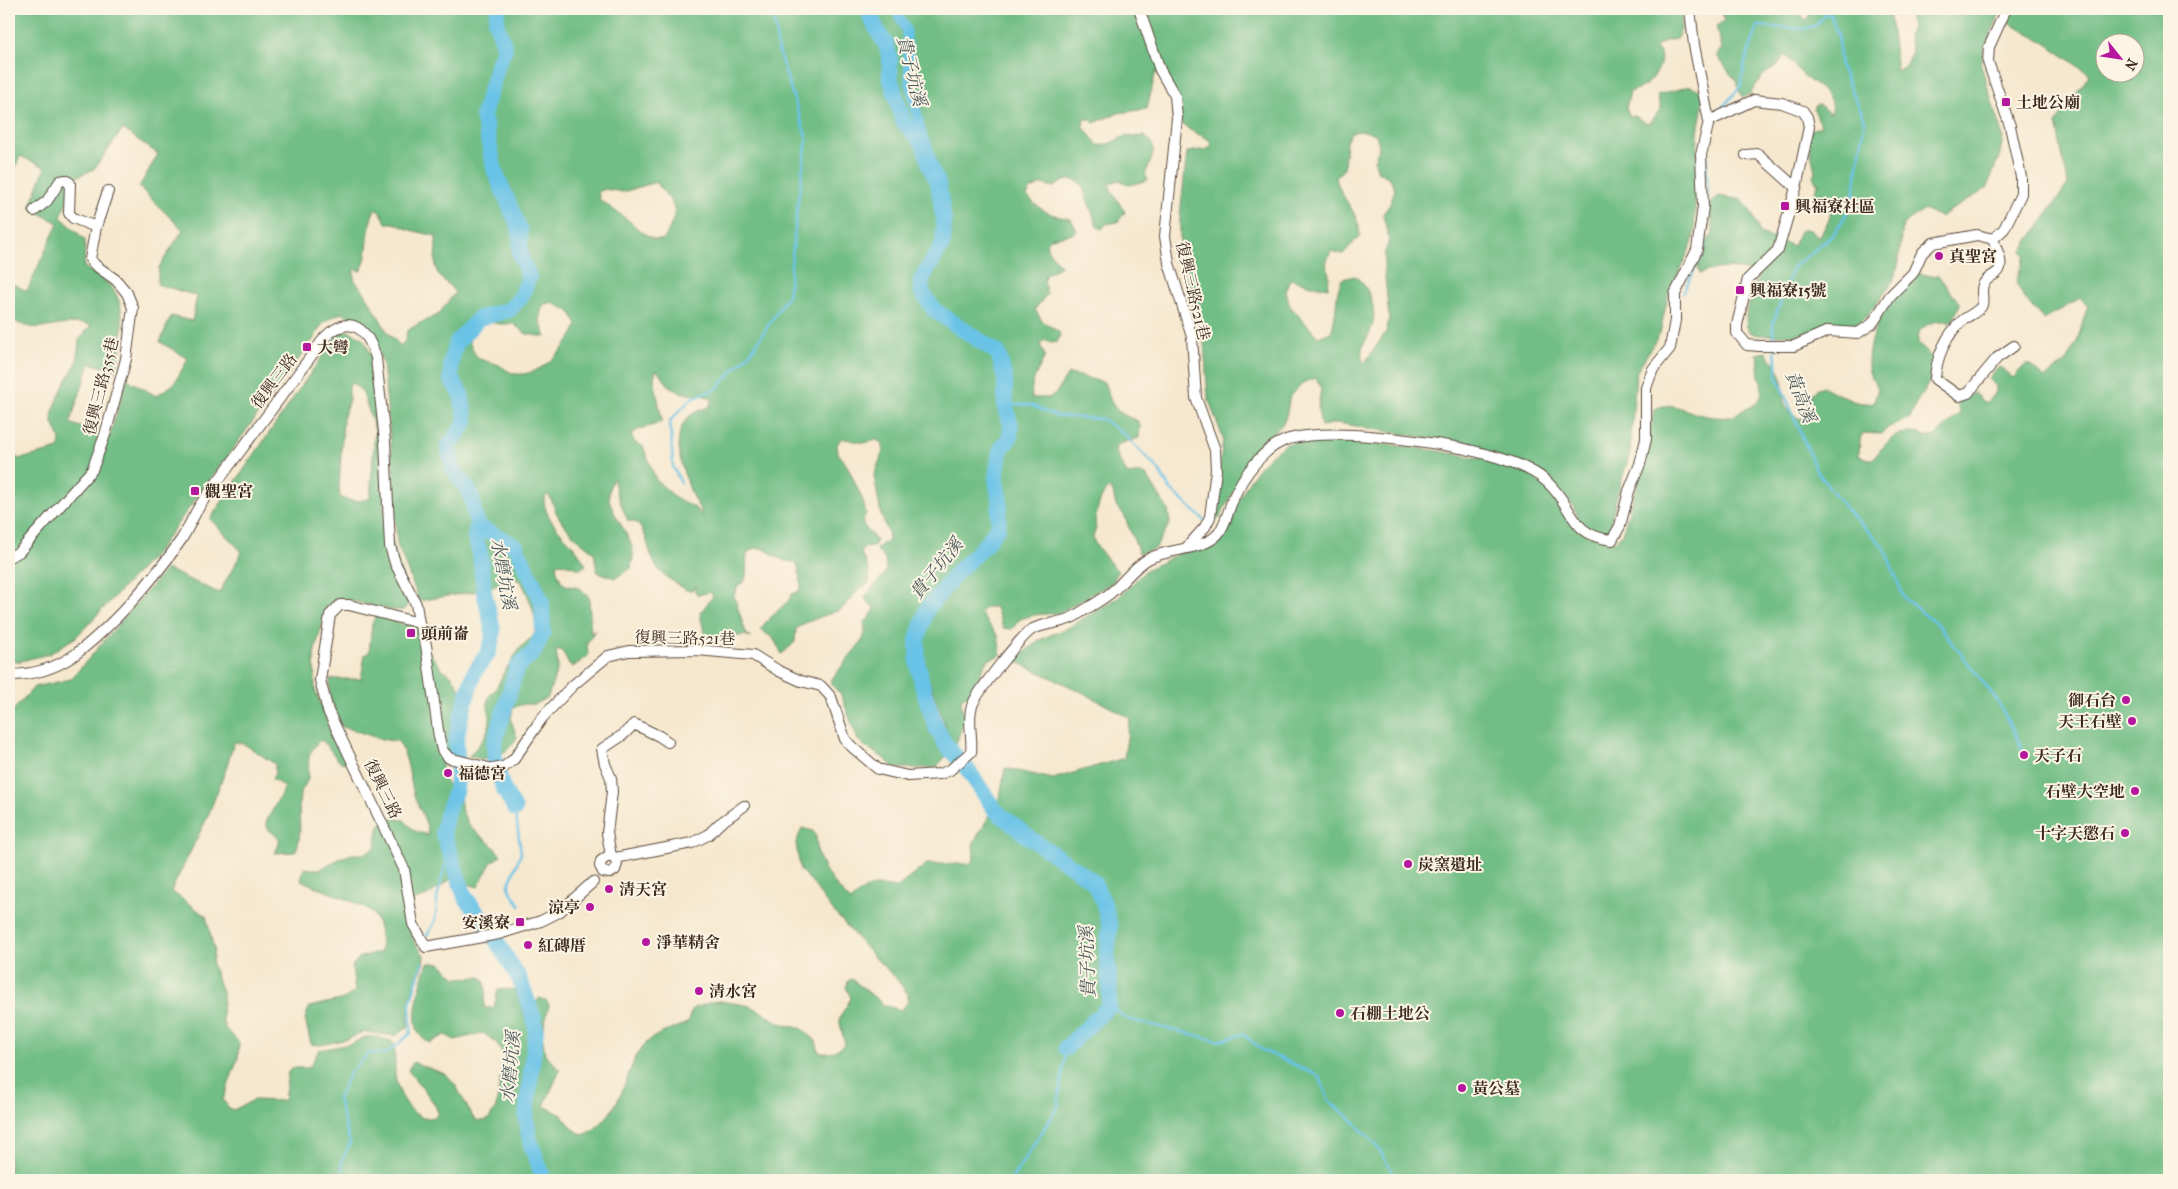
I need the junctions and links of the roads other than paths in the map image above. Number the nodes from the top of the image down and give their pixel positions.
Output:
1 (1139, 9) edge
2 (1690, 9) edge
3 (2006, 9) edge
4 (1709, 121) junction
5 (1746, 155) dead end
6 (1796, 188) junction
7 (108, 191) dead end
8 (34, 211) dead end
9 (96, 227) junction
10 (1992, 240) junction
11 (2014, 346) dead end
12 (1186, 547) junction
13 (9, 557) edge
14 (419, 624) junction
15 (9, 675) edge
16 (668, 742) dead end
17 (504, 767) joint
18 (744, 806) dead end
19 (594, 882) dead end

1 - 12 street, 復興三路521巷
2 - 4 street
3 - 10 street
4 - 6 street
4 - 12 street, 復興三路521巷
5 - 6 street
6 - 10 street
7 - 9 street
8 - 9 street
9 - 13 street, 復興三路355巷
10 - 11 street
12 - 17 street, 復興三路521巷
14 - 15 street, 復興三路
14 - 17 street, 復興三路
14 - 19 street, 復興三路
16 - 18 street

